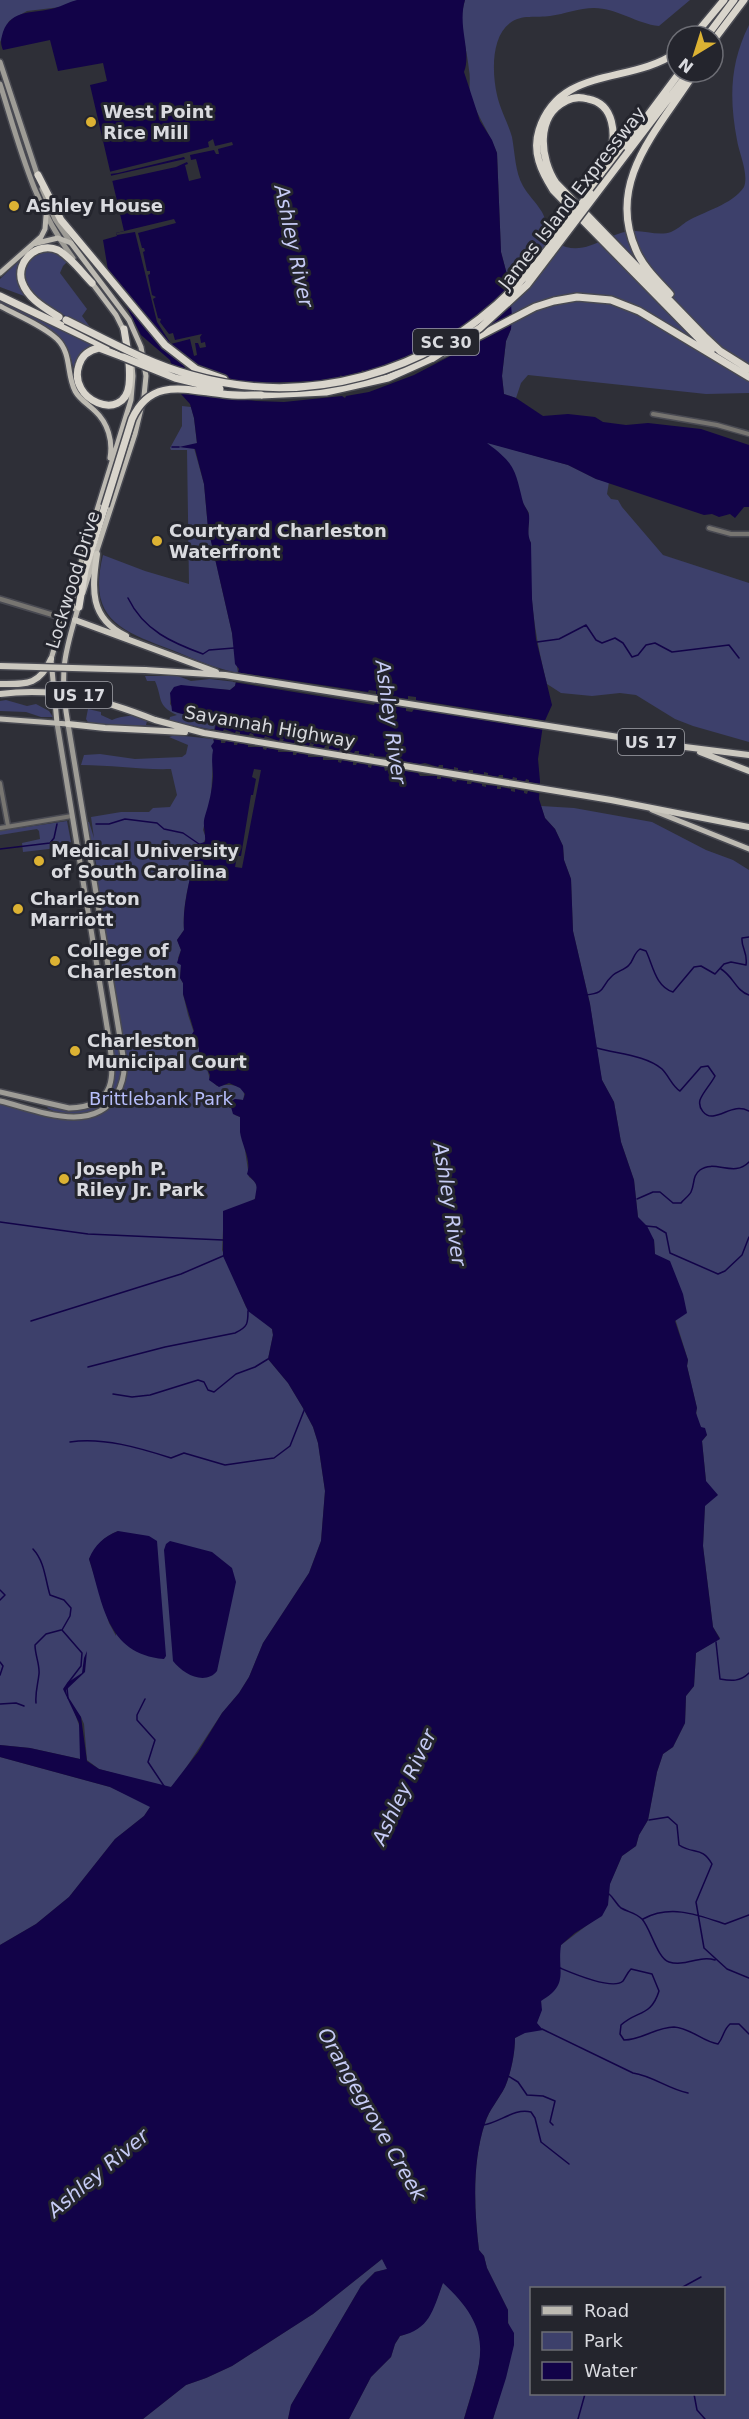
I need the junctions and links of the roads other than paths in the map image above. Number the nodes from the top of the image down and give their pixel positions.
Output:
1 (724, 0) edge
2 (734, 0) edge
3 (744, 0) edge
4 (704, 24) edge
5 (716, 24) edge
6 (725, 25) edge
7 (665, 59) edge
8 (0, 62) edge
9 (0, 84) edge
10 (671, 84) edge
11 (680, 84) edge
12 (687, 84) edge
13 (38, 175) junction
14 (590, 193) junction
15 (46, 216) junction
16 (58, 238) junction
17 (71, 243) junction
18 (33, 244) junction
19 (88, 259) junction
20 (77, 267) junction
21 (0, 273) edge
22 (92, 283) joint
23 (0, 291) edge
24 (0, 296) edge
25 (0, 306) edge
26 (63, 321) junction
27 (124, 329) junction
28 (704, 336) junction
29 (123, 357) junction
30 (433, 358) junction
31 (735, 369) junction
32 (749, 369) edge
33 (749, 377) edge
34 (246, 386) junction
35 (261, 395) junction
36 (653, 414) dead end
37 (749, 434) edge
38 (105, 483) junction
39 (709, 528) dead end
40 (749, 534) edge
41 (97, 554) junction
42 (80, 565) junction
43 (0, 599) edge
44 (79, 607) junction
45 (63, 618) junction
46 (75, 620) junction
47 (142, 645) junction
48 (51, 659) junction
49 (0, 666) edge
50 (227, 676) junction
51 (0, 684) edge
52 (0, 694) edge
53 (0, 719) edge
54 (57, 723) junction
55 (68, 724) junction
56 (204, 733) junction
57 (669, 745) junction
58 (72, 752) junction
59 (63, 753) junction
60 (749, 755) edge
61 (749, 771) edge
62 (0, 783) edge
63 (637, 804) junction
64 (83, 815) junction
65 (73, 816) junction
66 (8, 826) junction
67 (749, 827) edge
68 (0, 828) edge
69 (749, 849) edge
70 (93, 873) junction
71 (82, 875) junction
72 (101, 922) junction
73 (90, 924) junction
74 (108, 967) junction
75 (98, 969) junction
76 (120, 1037) junction
77 (109, 1039) junction
78 (0, 1092) edge
79 (0, 1101) edge
80 (44, 1102) junction
81 (42, 1111) junction

1 - 4 highway
2 - 5 highway
3 - 6 highway
7 - 31 highway
8 - 13 main road, Lockwood Drive
9 - 15 main road
10 - 14 highway, James Island Expressway / SC 30
11 - 30 highway, James Island Expressway / SC 30, bridge
12 - 28 highway
13 - 17 main road, Lockwood Drive
13 - 19 highway
14 - 28 highway, bridge
14 - 34 highway, James Island Expressway / SC 30, bridge
15 - 16 main road
15 - 18 main road
16 - 17 main road
16 - 18 main road
16 - 20 main road
17 - 19 main road, Lockwood Drive
18 - 21 main road
19 - 34 highway, bridge
19 - 41 main road, Lockwood Drive / SC 30, bridge
20 - 22 highway
20 - 26 highway, SC 30
22 - 27 main road, Lockwood Drive
23 - 26 highway, James Island Expressway / SC 30
24 - 26 highway, James Island Expressway / SC 30
25 - 38 main road
26 - 29 highway, James Island Expressway / SC 30
26 - 34 highway, James Island Expressway / SC 30, bridge
27 - 29 highway, bridge
27 - 38 main road, Lockwood Drive, bridge
28 - 32 highway
29 - 35 highway, James Island Expressway / SC 30, bridge
30 - 31 highway, bridge
30 - 35 highway, James Island Expressway / SC 30
31 - 33 highway
35 - 44 highway, SC 30, bridge
36 - 37 street
38 - 42 main road, Lockwood Drive
39 - 40 street
41 - 44 main road, Lockwood Drive / SC 30
41 - 47 highway
42 - 44 main road
42 - 45 main road, Lockwood Drive
43 - 45 street
44 - 46 main road, Lockwood Drive / SC 30
45 - 46 main road
45 - 48 main road, Lockwood Drive
46 - 47 highway
46 - 55 main road, Lockwood Drive / SC 30
47 - 50 highway
48 - 51 highway
48 - 54 main road, Lockwood Drive
49 - 50 highway, US 17, bridge
50 - 57 highway, US 17
52 - 56 highway, Savannah Highway / US 17, bridge
53 - 54 main road
54 - 55 main road
54 - 59 main road, Lockwood Drive
55 - 56 highway
55 - 58 main road, Lockwood Drive
56 - 63 highway, Savannah Highway / US 17
57 - 60 highway, US 17
57 - 61 highway
58 - 59 main road
58 - 64 main road, Lockwood Drive
59 - 65 main road, Lockwood Drive
62 - 66 street
63 - 67 highway, Savannah Highway / US 17
63 - 69 main road
64 - 65 main road
64 - 70 main road, Lockwood Drive
65 - 66 street
65 - 71 main road, Lockwood Drive
66 - 68 street
70 - 71 main road
70 - 72 main road, Lockwood Drive
71 - 73 main road, Lockwood Drive
72 - 73 main road
72 - 74 main road, Lockwood Drive
73 - 75 main road, Lockwood Drive
74 - 75 main road
74 - 76 main road, Lockwood Drive
75 - 77 main road, Lockwood Drive
76 - 77 main road
76 - 81 main road, Lockwood Drive
77 - 80 main road, Lockwood Drive
78 - 80 main road, Lockwood Drive
79 - 81 main road, Lockwood Drive
80 - 81 main road

